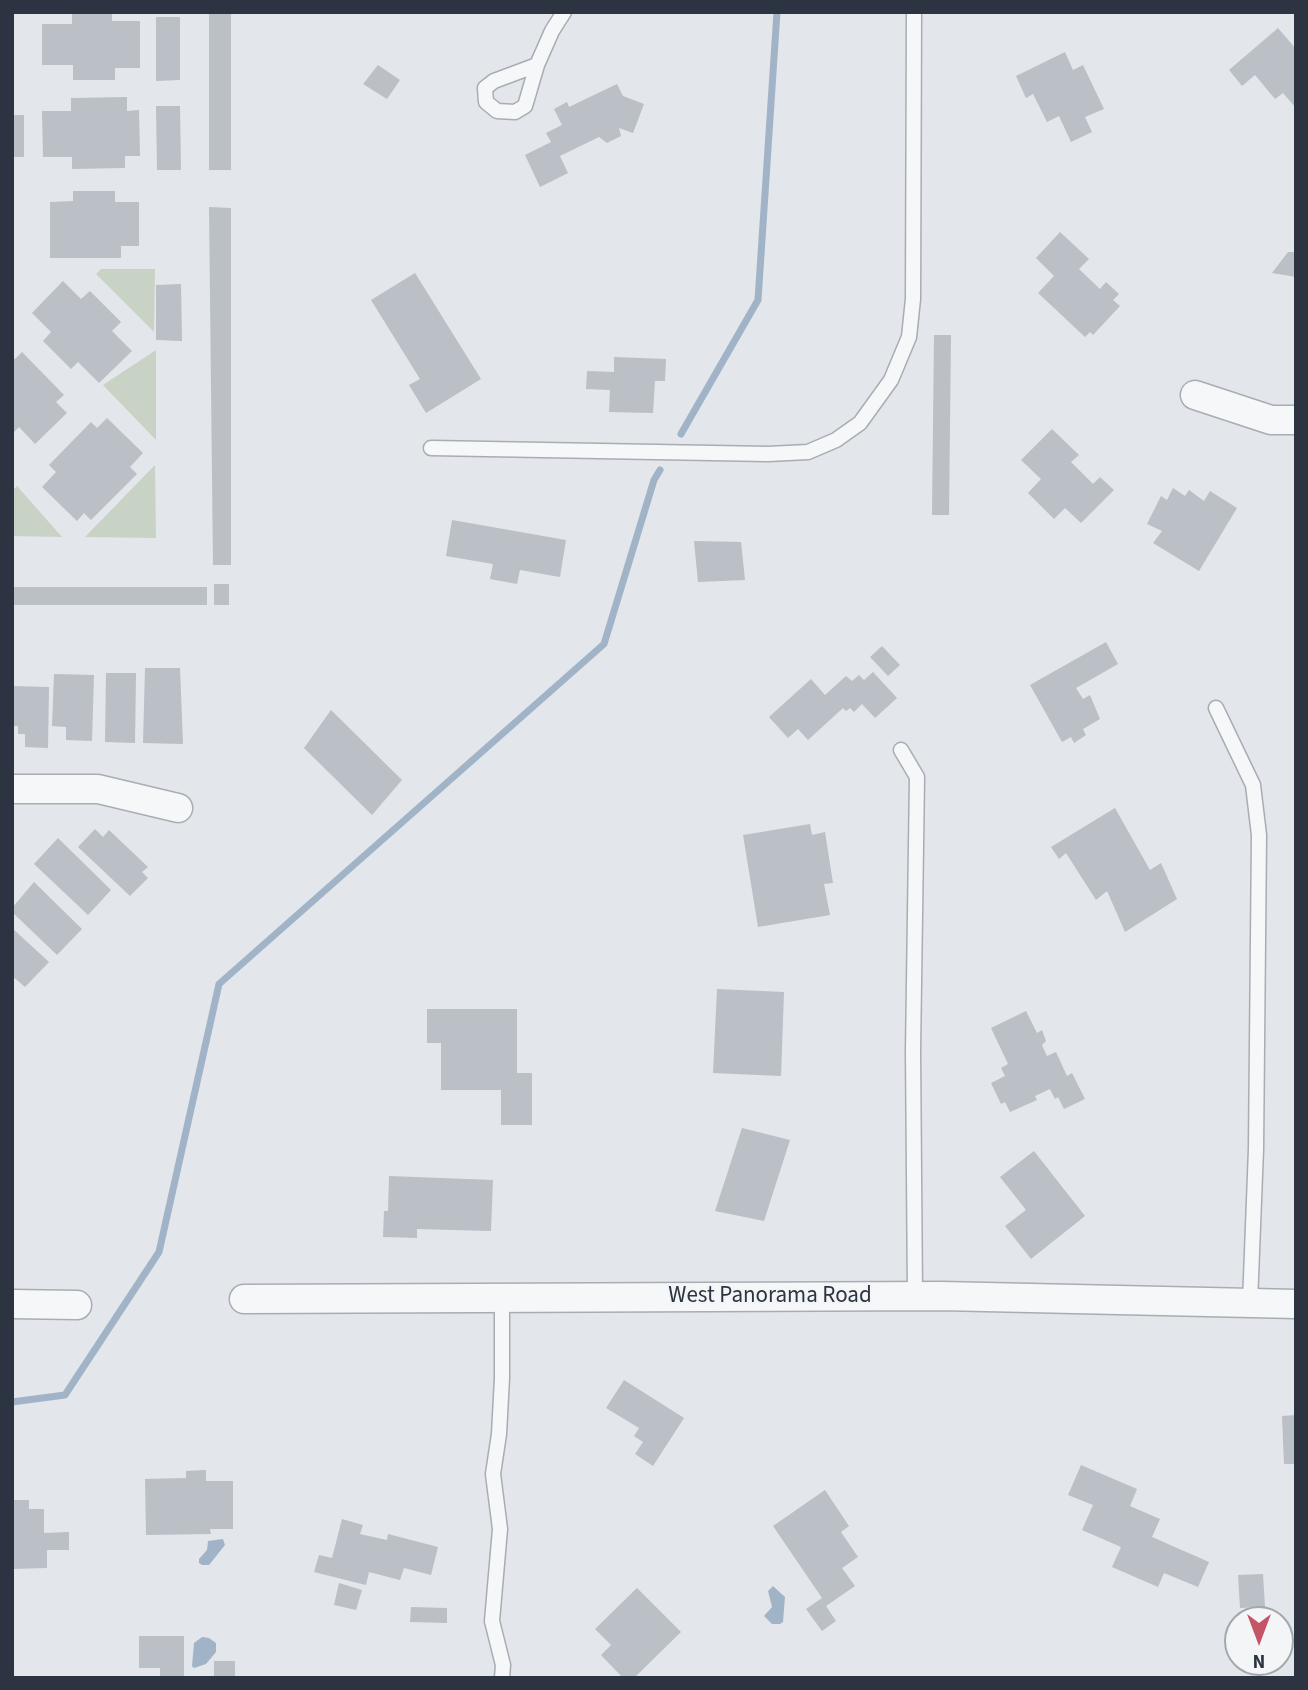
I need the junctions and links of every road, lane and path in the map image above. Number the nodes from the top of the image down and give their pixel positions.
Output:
1 (564, 12) edge
2 (914, 12) edge
3 (537, 65) dead end
4 (1195, 395) dead end
5 (1296, 420) edge
6 (431, 447) dead end
7 (1216, 708) dead end
8 (901, 750) dead end
9 (12, 789) edge
10 (178, 808) dead end
11 (915, 1297) junction
12 (502, 1298) junction
13 (244, 1299) dead end
14 (1250, 1303) junction
15 (12, 1304) edge
16 (1296, 1304) edge
17 (77, 1305) dead end
18 (502, 1678) edge

1 - 3 lane
2 - 6 lane
4 - 5 street
7 - 14 lane
8 - 11 lane
9 - 10 street
11 - 12 street, West Panorama Road
11 - 14 street, West Panorama Road
12 - 13 street, West Panorama Road
12 - 18 lane
14 - 16 street, West Panorama Road
15 - 17 street

